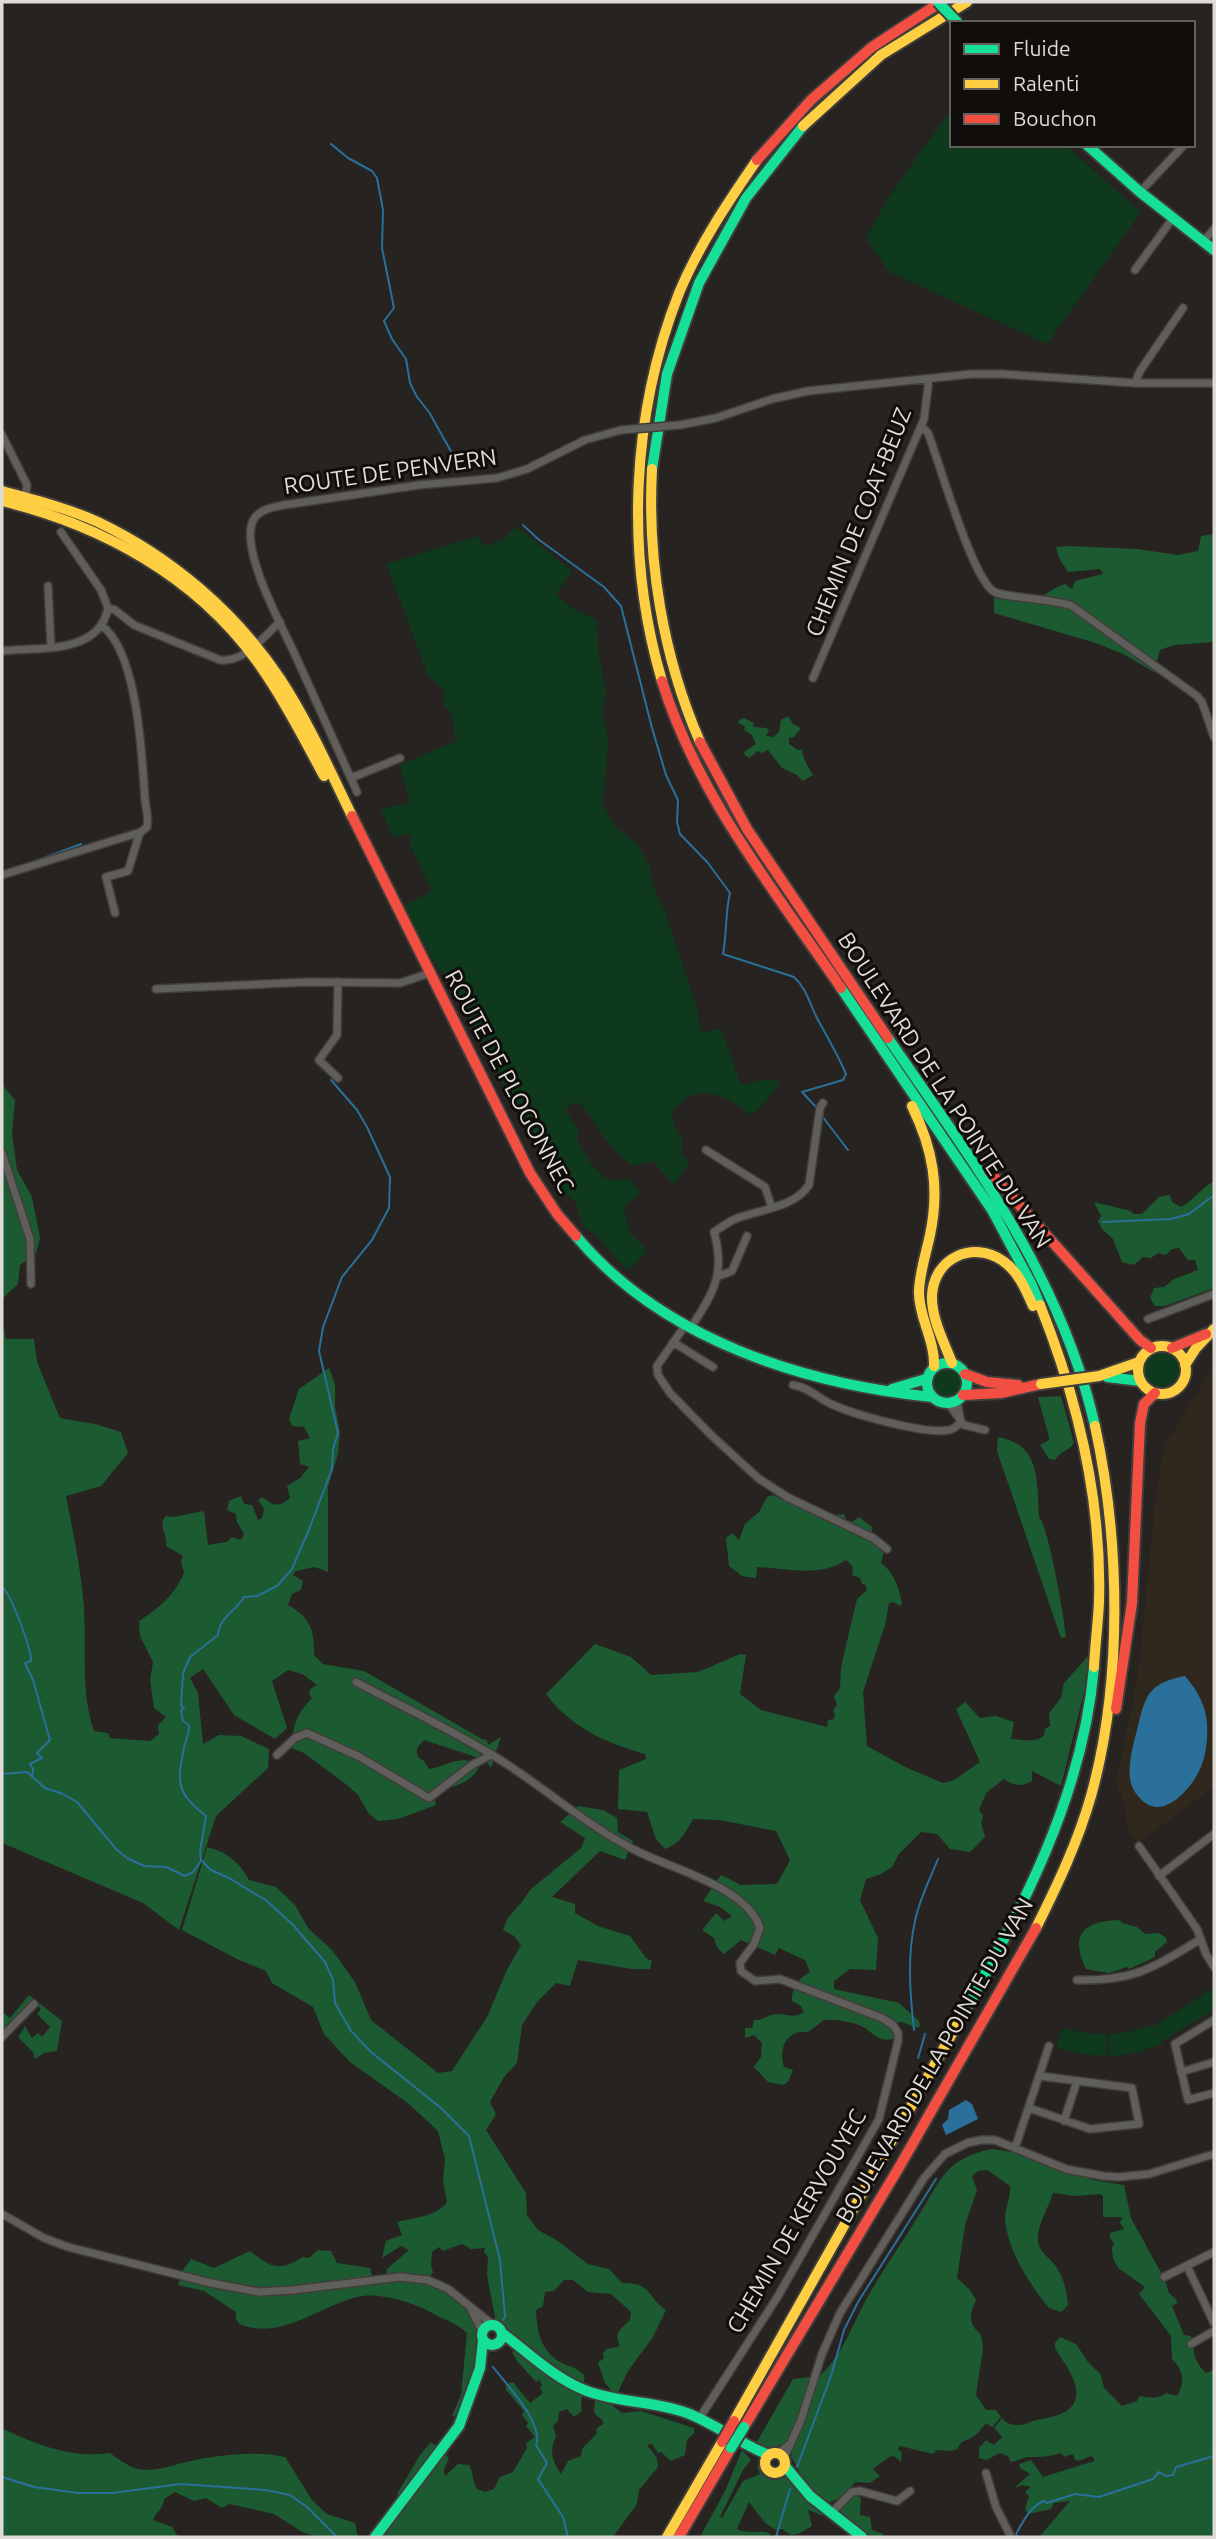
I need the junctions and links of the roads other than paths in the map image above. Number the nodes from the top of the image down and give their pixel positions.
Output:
1 (940, 2) edge
2 (967, 2) edge
3 (956, 21) edge
4 (1089, 147) edge
5 (1182, 147) edge
6 (1140, 192) junction
7 (1173, 218) junction
8 (1214, 229) edge
9 (1203, 242) junction
10 (1214, 250) edge
11 (1135, 270) dead end
12 (1183, 308) dead end
13 (929, 379) junction
14 (1135, 383) junction
15 (1214, 383) edge
16 (921, 426) junction
17 (2, 435) edge
18 (2, 491) edge
19 (2, 501) edge
20 (24, 501) junction
21 (61, 532) dead end
22 (48, 586) dead end
23 (108, 608) junction
24 (280, 622) junction
25 (101, 625) junction
26 (51, 647) junction
27 (252, 647) junction
28 (2, 651) edge
29 (813, 678) dead end
30 (1214, 737) edge
31 (400, 758) dead end
32 (351, 778) junction
33 (357, 792) dead end
34 (141, 832) junction
35 (2, 875) edge
36 (785, 886) junction
37 (115, 913) dead end
38 (429, 973) junction
39 (338, 982) junction
40 (156, 989) dead end
41 (897, 1069) junction
42 (338, 1078) dead end
43 (823, 1103) dead end
44 (706, 1150) dead end
45 (2, 1153) edge
46 (772, 1208) junction
47 (747, 1237) dead end
48 (719, 1276) junction
49 (31, 1284) dead end
50 (1214, 1294) edge
51 (1148, 1319) dead end
52 (687, 1328) junction
53 (1213, 1330) edge
54 (673, 1342) junction
55 (1151, 1348) junction
56 (1172, 1348) junction
57 (1139, 1362) junction
58 (952, 1363) junction
59 (1185, 1365) junction
60 (934, 1366) junction
61 (713, 1367) dead end
62 (965, 1374) junction
63 (1099, 1376) junction
64 (926, 1379) junction
65 (1140, 1381) junction
66 (793, 1385) dead end
67 (1029, 1387) junction
68 (878, 1389) junction
69 (1155, 1393) junction
70 (932, 1397) junction
71 (956, 1400) junction
72 (1080, 1417) junction
73 (962, 1424) junction
74 (985, 1430) dead end
75 (960, 1435) dead end
76 (887, 1549) dead end
77 (356, 1682) dead end
78 (277, 1755) dead end
79 (491, 1755) junction
80 (1092, 1794) junction
81 (1214, 1834) edge
82 (1139, 1846) dead end
83 (1159, 1876) junction
84 (1201, 1940) junction
85 (1214, 1948) edge
86 (1206, 1954) junction
87 (1214, 1967) edge
88 (1077, 1980) dead end
89 (34, 2004) dead end
90 (1214, 2020) edge
91 (2, 2037) edge
92 (1049, 2046) dead end
93 (1214, 2062) edge
94 (1181, 2072) junction
95 (1040, 2076) junction
96 (1077, 2081) junction
97 (1214, 2093) edge
98 (1029, 2108) junction
99 (1064, 2121) junction
100 (1015, 2148) junction
101 (1214, 2154) edge
102 (2, 2214) edge
103 (1214, 2252) edge
104 (1187, 2266) junction
105 (1164, 2277) dead end
106 (1214, 2323) edge
107 (1214, 2331) edge
108 (492, 2336) junction
109 (1191, 2344) dead end
110 (699, 2419) junction
111 (739, 2424) junction
112 (727, 2445) junction
113 (779, 2463) junction
114 (986, 2473) dead end
115 (910, 2491) dead end
116 (831, 2513) junction
117 (681, 2535) edge
118 (374, 2537) edge
119 (667, 2537) edge
120 (862, 2537) edge
121 (1011, 2537) edge

1 - 3 main road, bridge
1 - 41 main road, BOULEVARD DE LA POINTE DU VAN
2 - 36 main road, BOULEVARD DE LA POINTE DU VAN
4 - 6 main road
5 - 6 street
6 - 7 main road
7 - 9 main road
7 - 11 street
8 - 9 street
9 - 10 main road
12 - 14 street
13 - 14 street, ROUTE DE PENVERN
13 - 16 street, CHEMIN DE COAT-BEUZ
13 - 24 street, ROUTE DE PENVERN, bridge
14 - 15 street, ROUTE DE PENVERN
16 - 29 street, CHEMIN DE COAT-BEUZ
16 - 30 street
17 - 20 street
18 - 20 main road, ROUTE DE PLOGONNEC
19 - 20 main road, ROUTE DE PLOGONNEC
20 - 27 main road, ROUTE DE PLOGONNEC
21 - 23 street
22 - 26 street
23 - 25 street
23 - 27 street
24 - 27 street
24 - 32 street
25 - 26 street
25 - 34 street
26 - 28 street
27 - 38 main road, ROUTE DE PLOGONNEC
31 - 32 street
32 - 33 street
34 - 35 street
34 - 37 street
36 - 55 main road
36 - 80 main road, BOULEVARD DE LA POINTE DU VAN
38 - 39 street
38 - 52 main road, ROUTE DE PLOGONNEC
39 - 40 street
39 - 42 street
41 - 60 main road
41 - 72 main road, BOULEVARD DE LA POINTE DU VAN
43 - 46 street
44 - 46 street
45 - 49 street
46 - 48 street
47 - 48 street
48 - 52 street
50 - 51 street
52 - 54 street
52 - 68 main road, ROUTE DE PLOGONNEC
53 - 56 main road
53 - 59 main road
54 - 61 street
54 - 76 street
55 - 56 main road
55 - 57 main road
56 - 59 main road
57 - 63 main road
57 - 65 main road
58 - 60 main road
58 - 62 main road
58 - 72 main road
59 - 69 main road
60 - 64 main road
62 - 67 main road
62 - 71 main road
63 - 65 main road
63 - 67 main road, bridge
64 - 68 main road
64 - 70 main road
65 - 69 main road
66 - 73 street
67 - 71 main road
68 - 70 main road, ROUTE DE PLOGONNEC
69 - 80 main road
70 - 71 main road
71 - 73 street
72 - 111 main road, BOULEVARD DE LA POINTE DU VAN
73 - 74 street
73 - 75 street
77 - 79 street, CHEMIN DE KERVOUYEC
78 - 79 street
79 - 110 street, CHEMIN DE KERVOUYEC
80 - 111 main road, BOULEVARD DE LA POINTE DU VAN
81 - 83 street
82 - 83 street
83 - 84 street
84 - 86 street
84 - 88 street
85 - 86 street
86 - 87 street
89 - 91 street
90 - 94 street
92 - 95 street
93 - 94 street
94 - 97 street
95 - 96 street
95 - 98 street
96 - 99 street
96 - 99 street
98 - 99 street
98 - 100 street
100 - 101 street
100 - 113 street
102 - 108 street
103 - 104 street
104 - 105 street
104 - 106 street
107 - 109 street
108 - 110 main road
108 - 118 main road
110 - 113 main road
111 - 112 main road, bridge
112 - 117 main road
112 - 119 main road
113 - 116 main road
114 - 121 street
115 - 116 street
116 - 120 main road

